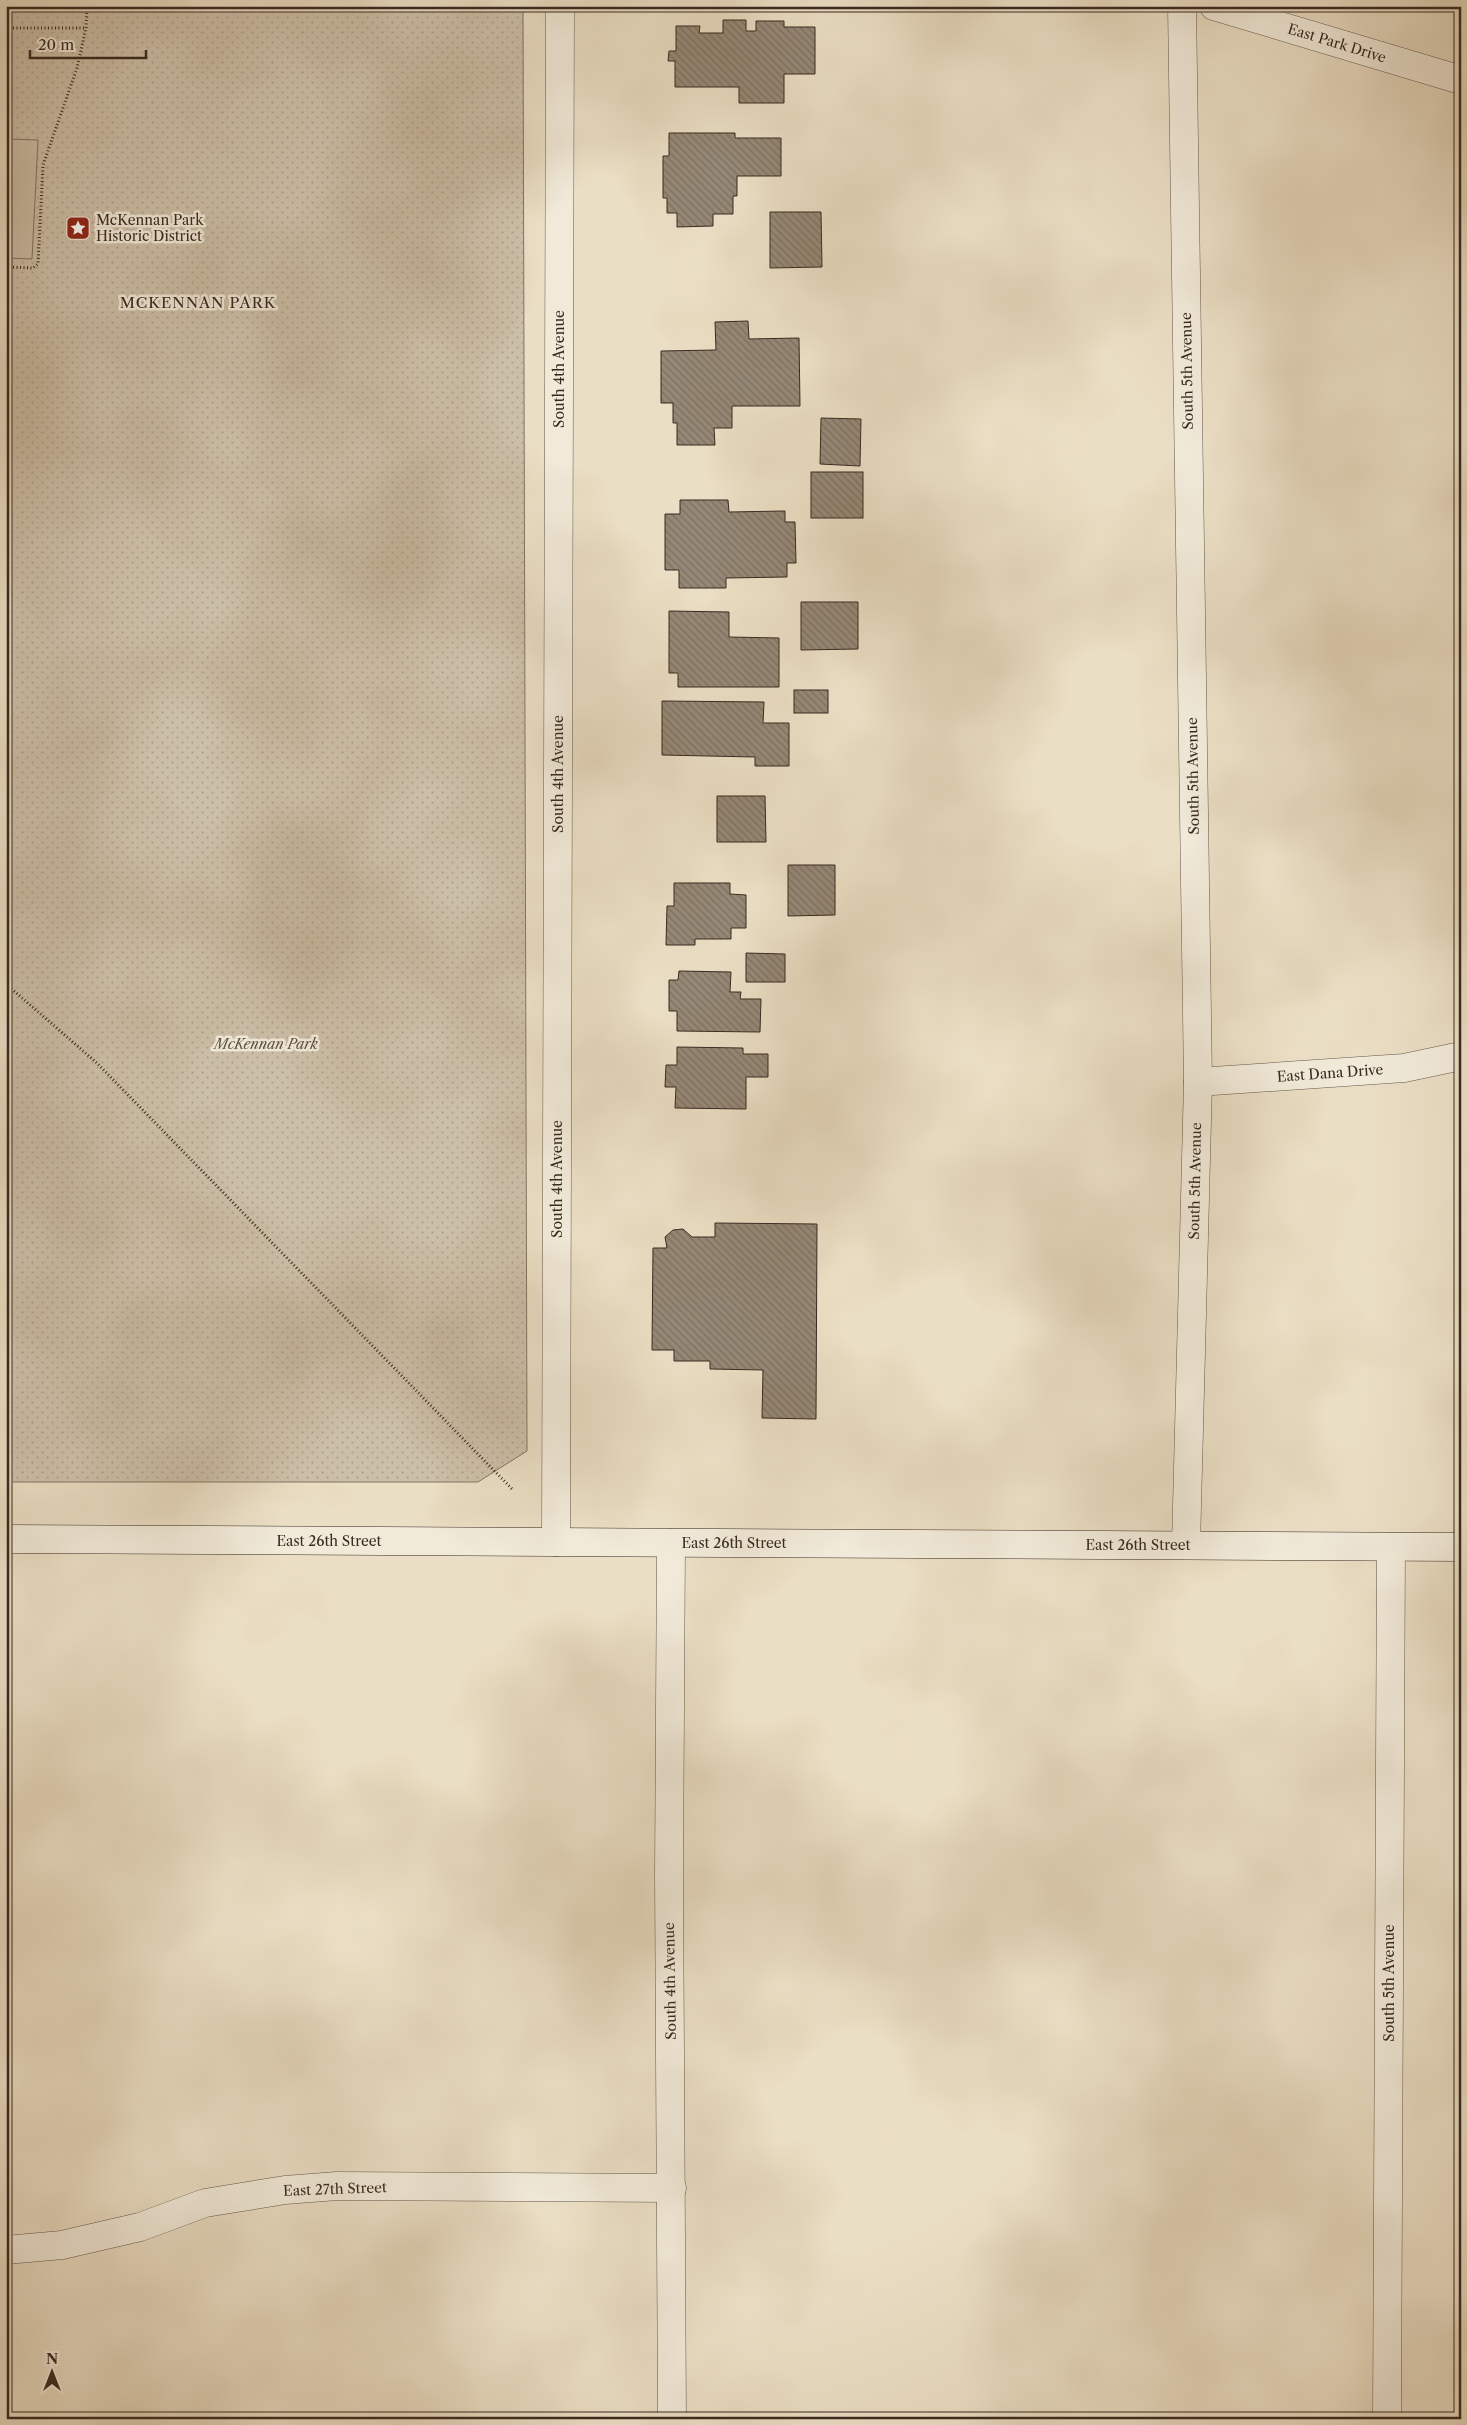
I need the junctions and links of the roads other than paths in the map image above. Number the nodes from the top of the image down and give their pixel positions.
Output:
1 (560, 6) edge
2 (1182, 6) edge
3 (1214, 6) edge
4 (1461, 80) edge
5 (1461, 1056) edge
6 (1198, 1082) junction
7 (6, 1539) edge
8 (556, 1542) junction
9 (671, 1543) junction
10 (1186, 1545) junction
11 (1391, 1546) junction
12 (1461, 1547) edge
13 (672, 2188) junction
14 (6, 2250) edge
15 (672, 2419) edge
16 (1387, 2419) edge

1 - 8 street, South 4th Avenue
2 - 6 street, South 5th Avenue
3 - 4 street, East Park Drive
5 - 6 street, East Dana Drive
6 - 10 street, South 5th Avenue
7 - 8 street, East 26th Street
8 - 9 street, East 26th Street
9 - 10 street, East 26th Street
9 - 13 street, South 4th Avenue
10 - 11 street, East 26th Street
11 - 12 street, East 26th Street
11 - 16 street, South 5th Avenue
13 - 14 street, East 27th Street
13 - 15 street, South 4th Avenue

